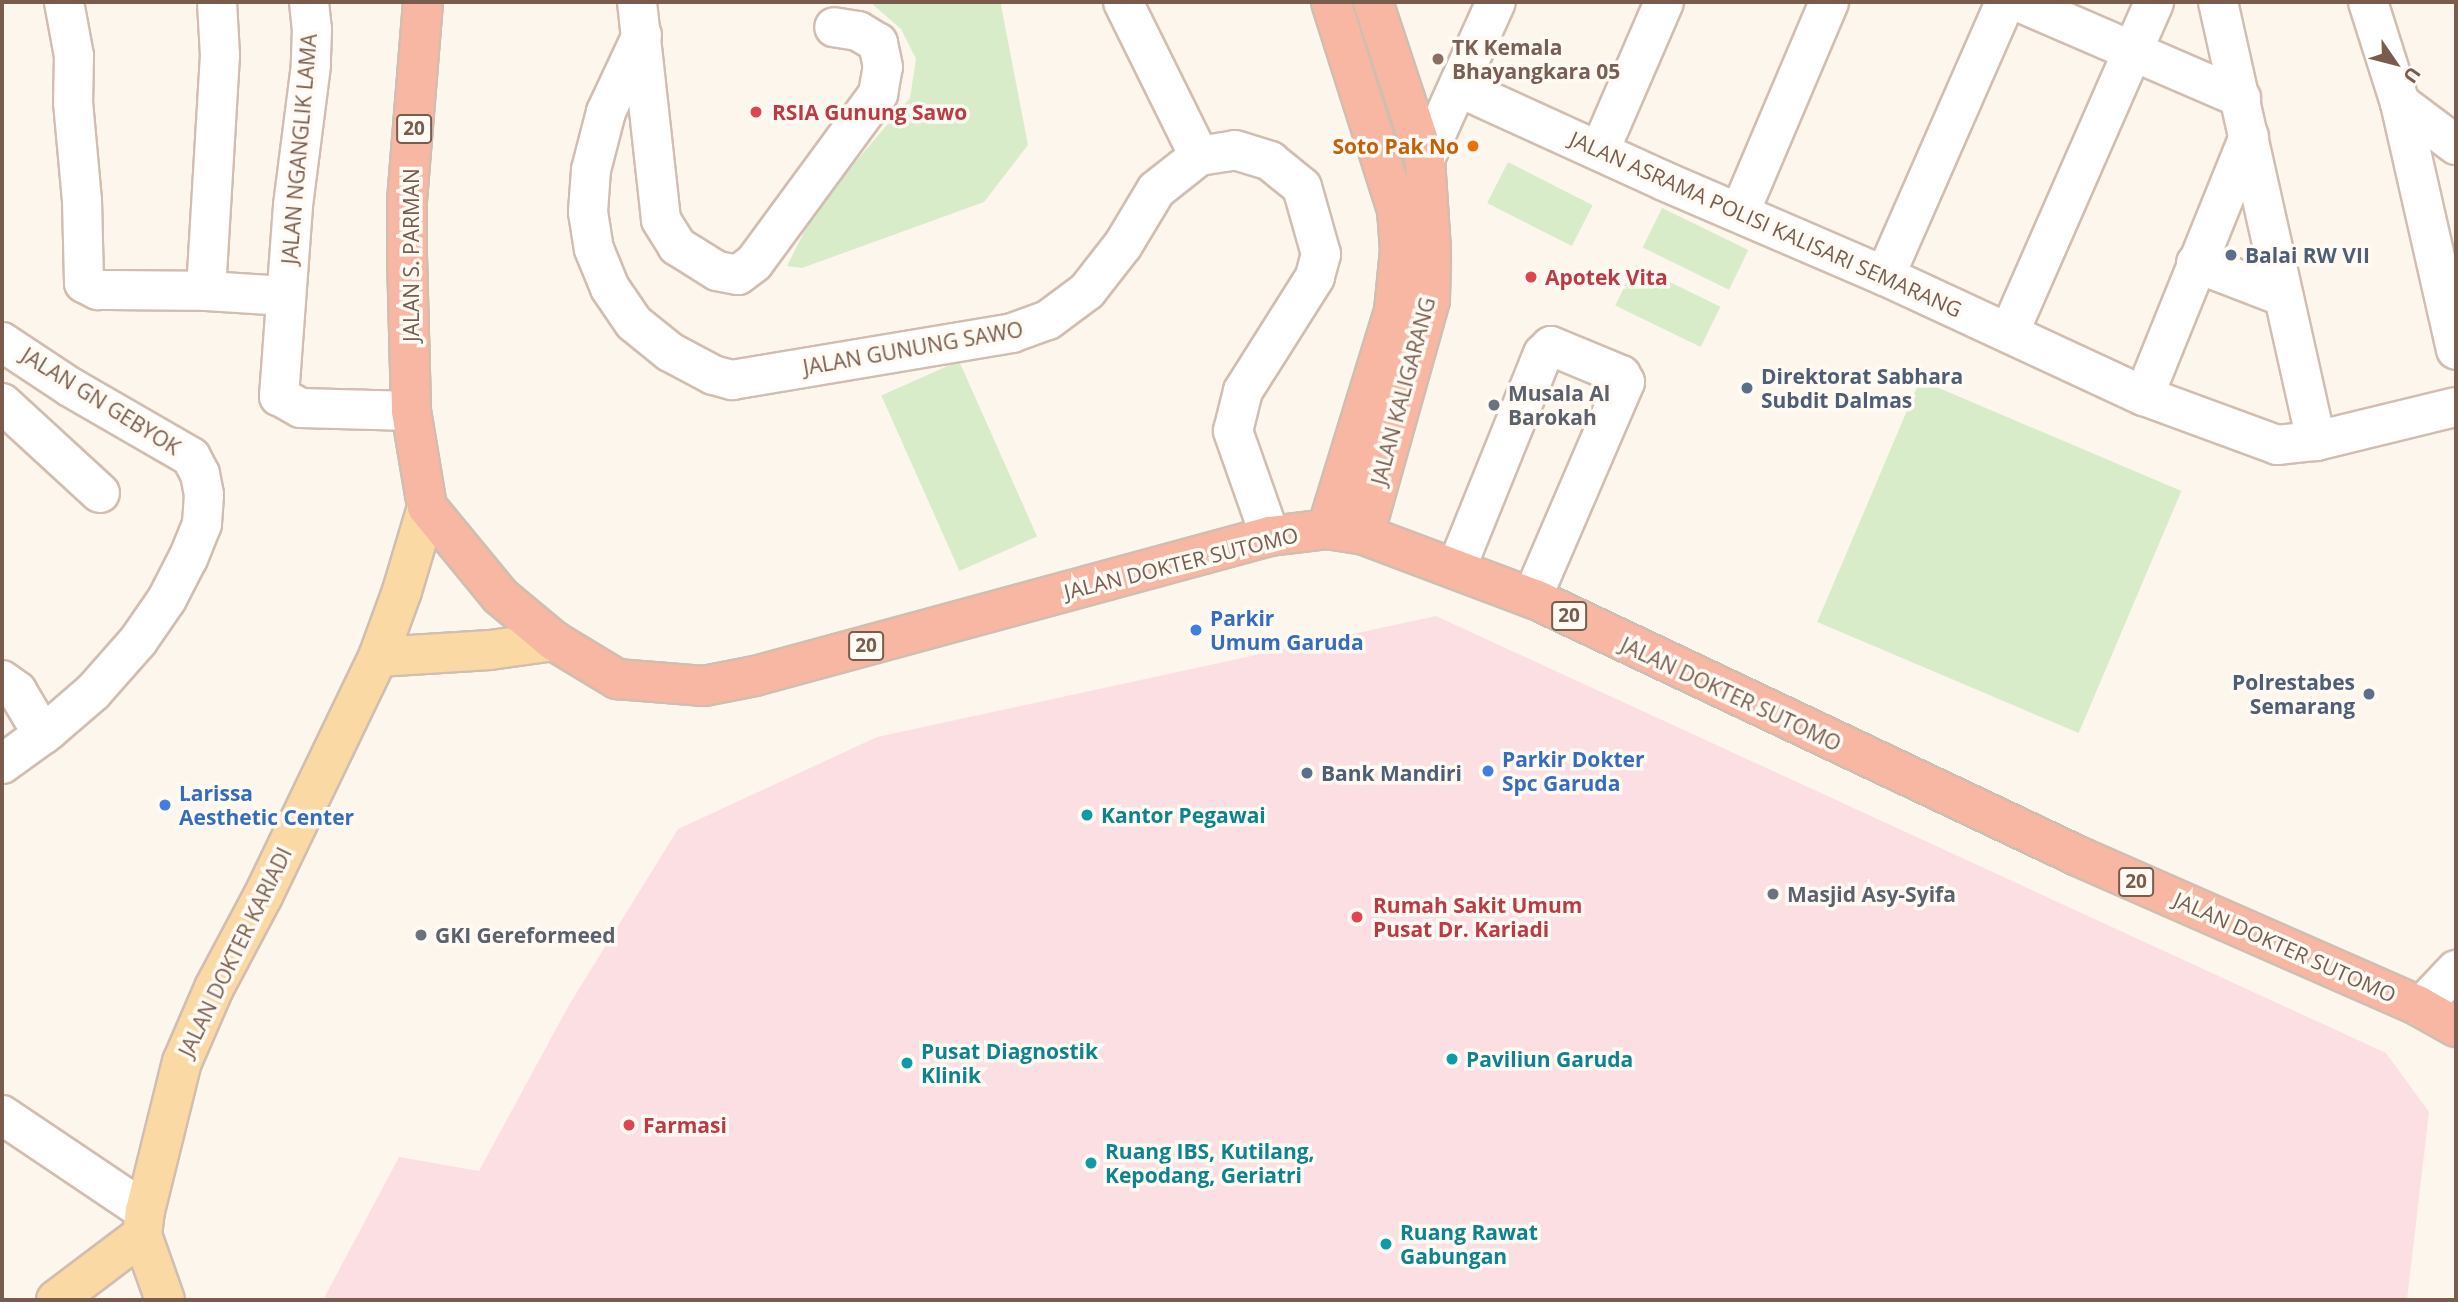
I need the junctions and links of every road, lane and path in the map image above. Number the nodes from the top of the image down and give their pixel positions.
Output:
1 (64, 2) edge
2 (217, 2) edge
3 (309, 2) edge
4 (423, 2) edge
5 (1123, 2) edge
6 (1331, 2) edge
7 (1373, 2) edge
8 (1496, 2) edge
9 (1664, 2) edge
10 (1829, 2) edge
11 (2005, 2) edge
12 (2019, 2) edge
13 (2154, 2) edge
14 (2218, 2) edge
15 (2368, 2) edge
16 (640, 19) edge
17 (834, 27) dead end
18 (2132, 51) junction
19 (1458, 87) junction
20 (2241, 98) junction
21 (2400, 103) junction
22 (2249, 136) junction
23 (2456, 145) edge
24 (1600, 150) junction
25 (1199, 156) junction
26 (1425, 159) junction
27 (1740, 212) junction
28 (2196, 262) junction
29 (1885, 276) junction
30 (206, 291) junction
31 (286, 296) junction
32 (2284, 297) junction
33 (2009, 333) junction
34 (2, 342) edge
35 (2456, 350) edge
36 (2144, 396) junction
37 (2, 403) edge
38 (2456, 407) edge
39 (411, 411) junction
40 (2316, 441) junction
41 (100, 493) dead end
42 (427, 507) junction
43 (1327, 529) junction
44 (1364, 535) junction
45 (1270, 536) junction
46 (1456, 569) junction
47 (1532, 598) junction
48 (554, 641) junction
49 (378, 657) junction
50 (2, 681) edge
51 (43, 735) junction
52 (2, 764) edge
53 (2456, 970) edge
54 (2420, 1007) junction
55 (2456, 1031) edge
56 (2, 1115) edge
57 (143, 1223) junction
58 (56, 1300) edge
59 (165, 1300) edge

1 - 30 street
2 - 30 street
3 - 31 street, JALAN NGANGLIK LAMA
4 - 39 highway, JALAN S. PARMAN / 20
5 - 25 street
6 - 43 highway, JALAN KALIGARANG
7 - 26 highway, JALAN KALIGARANG
8 - 19 street
9 - 24 street
10 - 27 street
11 - 29 street
12 - 18 street
13 - 18 street
14 - 20 street
15 - 21 street
16 - 17 street, JALAN GUNUNG SAWO
16 - 25 street, JALAN GUNUNG SAWO
18 - 20 street
18 - 33 street
19 - 24 street, JALAN ASRAMA POLISI KALISARI SEMARANG
19 - 26 street
20 - 22 street
21 - 23 street
21 - 35 street
22 - 28 street
22 - 32 street
24 - 27 street, JALAN ASRAMA POLISI KALISARI SEMARANG
25 - 45 street, JALAN GUNUNG SAWO
26 - 44 highway, JALAN KALIGARANG
27 - 29 street, JALAN ASRAMA POLISI KALISARI SEMARANG
28 - 32 street
28 - 36 street
29 - 33 street, JALAN ASRAMA POLISI KALISARI SEMARANG
30 - 31 street
31 - 39 street, JALAN NGANGLIK LAMA
32 - 40 street
33 - 36 street, JALAN ASRAMA POLISI KALISARI SEMARANG
34 - 51 street, JALAN GN GEBYOK
36 - 40 street, JALAN ASRAMA POLISI KALISARI SEMARANG
37 - 41 street
38 - 40 street, JALAN ASRAMA POLISI KALISARI SEMARANG
39 - 42 highway, JALAN S. PARMAN / 20
42 - 48 highway, JALAN DOKTER SUTOMO / 20
42 - 49 main road, JALAN DOKTER KARIADI
43 - 44 highway, JALAN DOKTER SUTOMO / 20
43 - 45 highway, JALAN DOKTER SUTOMO / 20
44 - 46 highway, JALAN DOKTER SUTOMO / 20
45 - 48 highway, JALAN DOKTER SUTOMO / 20
46 - 47 highway, JALAN DOKTER SUTOMO / 20
46 - 47 street
47 - 54 highway, JALAN DOKTER SUTOMO / 20
48 - 49 main road
49 - 57 main road, JALAN DOKTER KARIADI
50 - 51 street
51 - 52 street, JALAN GN GEBYOK
53 - 54 street
54 - 55 highway, JALAN DOKTER SUTOMO / 20
56 - 57 street
57 - 58 main road
57 - 59 main road

